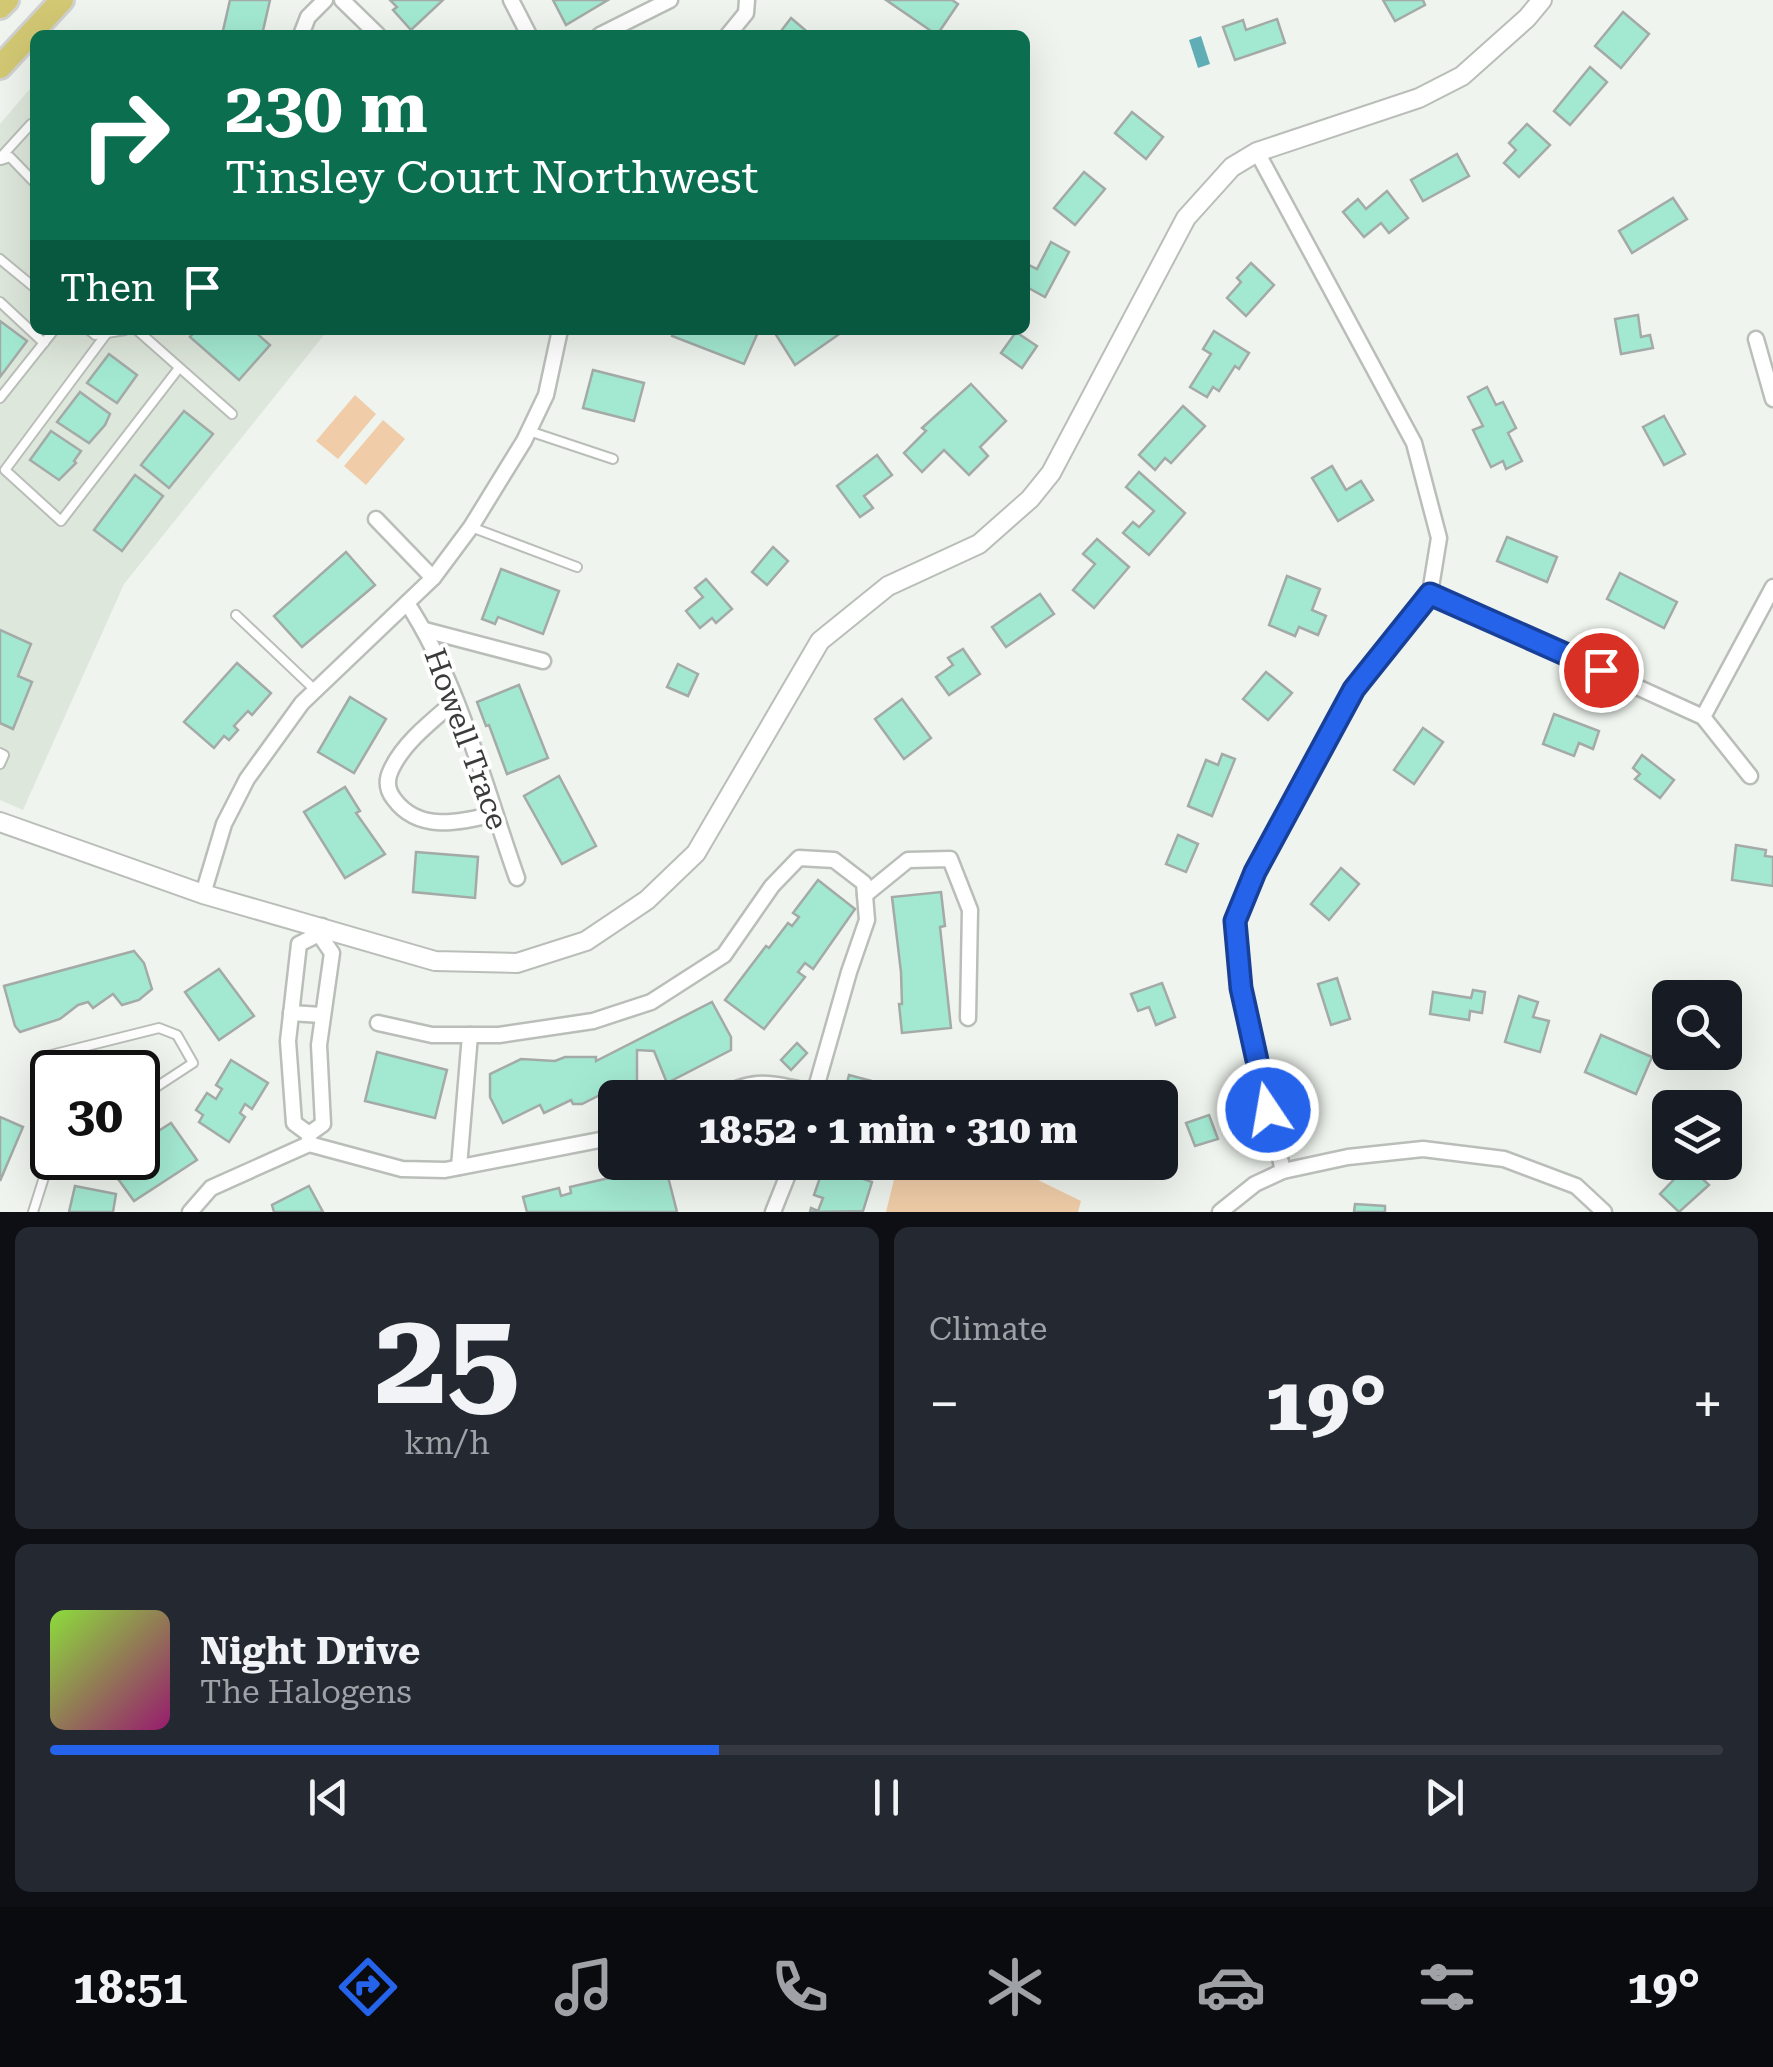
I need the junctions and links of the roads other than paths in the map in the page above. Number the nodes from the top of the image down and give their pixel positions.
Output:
1 (7, 0) edge
2 (62, 0) edge
3 (326, 0) edge
4 (342, 0) edge
5 (512, 0) edge
6 (670, 0) edge
7 (747, 0) edge
8 (1542, 0) edge
9 (0, 7) edge
10 (34, 30) edge
11 (303, 30) edge
12 (373, 30) edge
13 (527, 30) edge
14 (610, 30) edge
15 (732, 30) edge
16 (30, 35) edge
17 (0, 67) edge
18 (30, 124) edge
19 (1257, 152) junction
20 (0, 159) edge
21 (30, 178) edge
22 (0, 259) edge
23 (30, 284) edge
24 (0, 302) edge
25 (30, 330) edge
26 (35, 335) edge
27 (50, 335) edge
28 (105, 335) edge
29 (143, 335) edge
30 (559, 335) edge
31 (1756, 339) dead end
32 (44, 343) junction
33 (180, 368) junction
34 (0, 398) edge
35 (1773, 399) edge
36 (232, 414) dead end
37 (529, 431) junction
38 (613, 460) dead end
39 (2, 471) edge
40 (376, 519) dead end
41 (472, 527) junction
42 (577, 567) dead end
43 (434, 578) junction
44 (1773, 587) edge
45 (1430, 594) junction
46 (407, 603) junction
47 (236, 615) dead end
48 (425, 630) junction
49 (543, 662) dead end
50 (314, 689) junction
51 (455, 700) junction
52 (1703, 717) junction
53 (0, 753) edge
54 (0, 764) edge
55 (1750, 776) dead end
56 (494, 814) junction
57 (0, 822) edge
58 (516, 878) dead end
59 (203, 894) junction
60 (865, 895) junction
61 (320, 930) junction
62 (290, 1013) junction
63 (321, 1015) junction
64 (968, 1018) dead end
65 (378, 1023) dead end
66 (470, 1035) junction
67 (71, 1050) edge
68 (818, 1080) edge
69 (160, 1084) edge
70 (309, 1139) junction
71 (598, 1141) edge
72 (459, 1167) junction
73 (1282, 1171) junction
74 (43, 1180) edge
75 (786, 1180) edge
76 (33, 1212) edge
77 (190, 1212) edge
78 (773, 1212) edge
79 (1220, 1212) edge
80 (1604, 1212) edge

1 - 9 highway
2 - 10 highway
3 - 11 street
4 - 12 street
5 - 13 street
6 - 14 street
7 - 15 street
8 - 19 street
16 - 17 highway
18 - 20 lane
19 - 45 street
19 - 61 street
20 - 21 lane
22 - 23 lane
24 - 25 lane
26 - 32 lane
27 - 32 lane
28 - 39 lane
29 - 33 lane
30 - 37 street
31 - 35 street
32 - 34 lane
33 - 36 lane
33 - 39 lane
37 - 38 lane
37 - 41 street
40 - 43 street
41 - 42 lane
41 - 43 street
43 - 46 street
44 - 52 street
45 - 52 street
45 - 73 street
46 - 48 street, Howell Trace
46 - 50 street
47 - 50 lane
48 - 49 street
48 - 51 street, Howell Trace
50 - 59 street
51 - 56 street, Howell Trace
51 - 56 street
52 - 55 street
53 - 54 lane
56 - 58 street, Howell Trace
57 - 59 street
59 - 61 street
60 - 64 street
60 - 66 street
60 - 68 street
61 - 62 street
61 - 63 street
62 - 63 street
62 - 70 street
63 - 70 street
65 - 66 street
66 - 72 street
67 - 69 lane
70 - 72 street
70 - 77 street
71 - 72 street
73 - 79 street
73 - 80 street
74 - 76 lane
75 - 78 street

